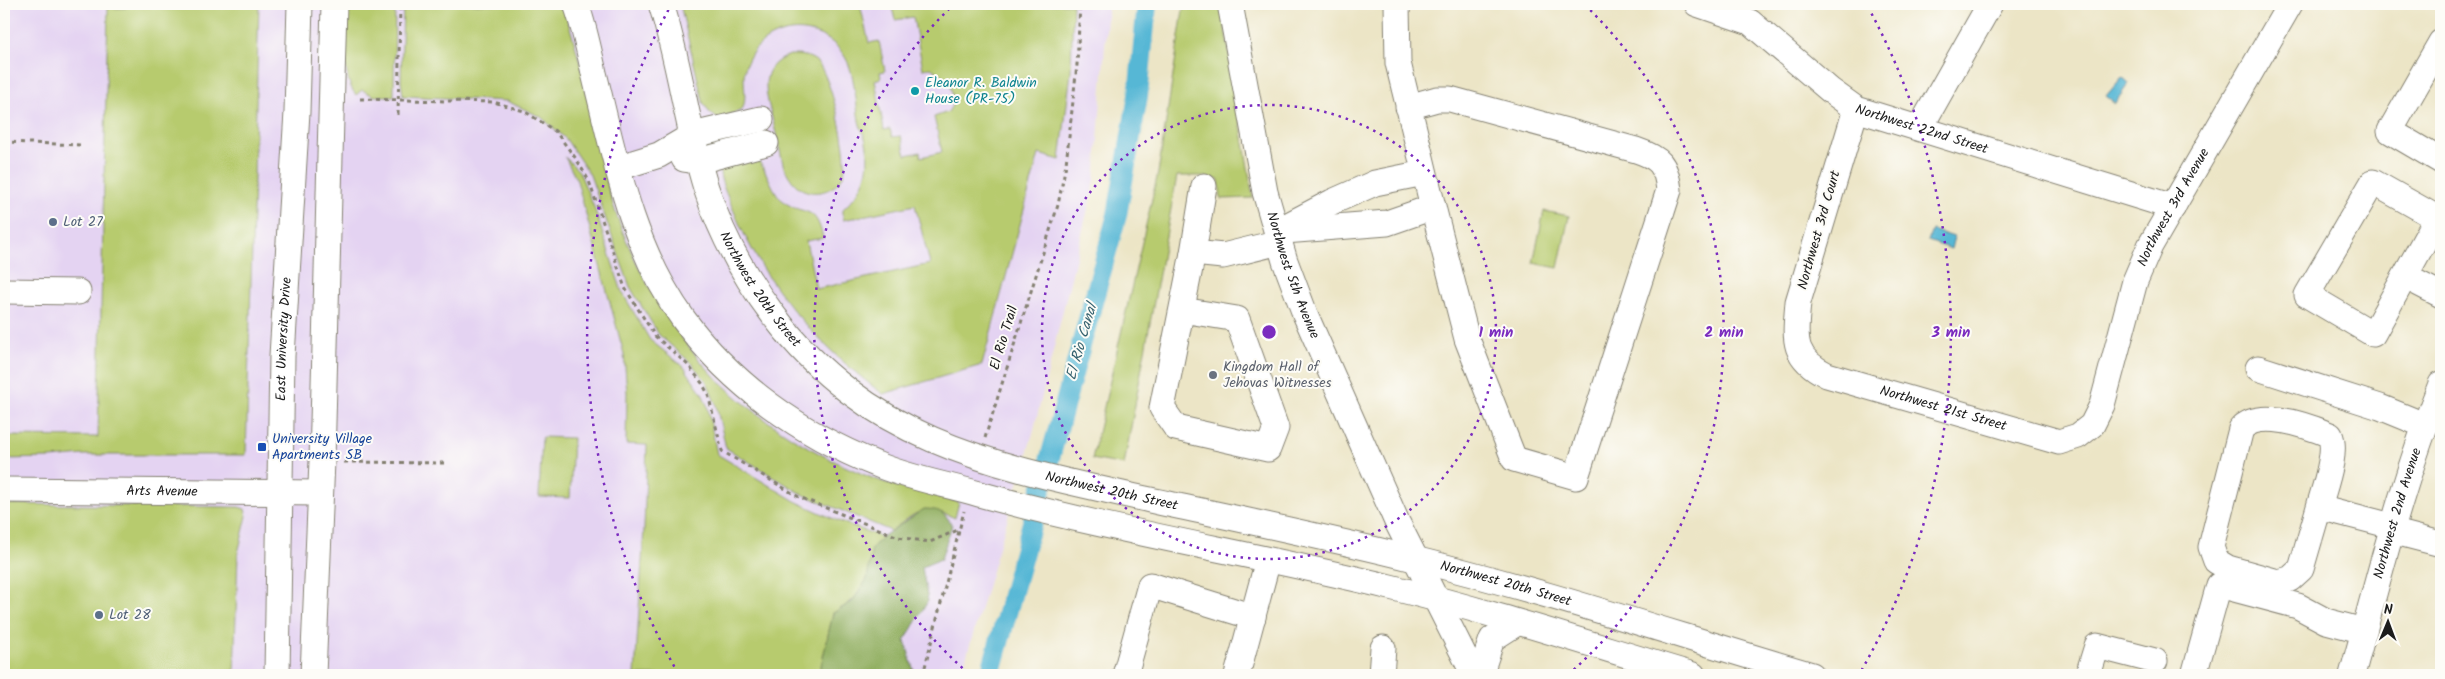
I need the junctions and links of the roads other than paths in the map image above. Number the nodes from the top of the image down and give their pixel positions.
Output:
1 (300, 4) edge
2 (334, 4) edge
3 (576, 4) edge
4 (661, 4) edge
5 (1230, 4) edge
6 (1397, 4) edge
7 (1697, 4) edge
8 (1990, 4) edge
9 (2290, 4) edge
10 (2441, 42) edge
11 (1408, 107) junction
12 (1856, 109) junction
13 (761, 119) dead end
14 (1920, 128) junction
15 (692, 135) junction
16 (766, 143) dead end
17 (659, 155) junction
18 (699, 161) junction
19 (2441, 161) edge
20 (617, 168) junction
21 (1424, 173) junction
22 (1204, 186) dead end
23 (1433, 207) junction
24 (2173, 207) junction
25 (1278, 237) junction
26 (1193, 254) junction
27 (2406, 277) junction
28 (4, 291) edge
29 (78, 292) dead end
30 (2441, 296) edge
31 (1182, 310) junction
32 (1799, 353) joint
33 (2258, 368) dead end
34 (2441, 384) edge
35 (2092, 425) joint
36 (2424, 425) junction
37 (4, 490) edge
38 (279, 492) junction
39 (320, 493) junction
40 (1128, 495) junction
41 (2319, 507) junction
42 (1121, 528) junction
43 (2392, 528) junction
44 (2441, 544) edge
45 (1416, 559) junction
46 (1268, 560) junction
47 (1438, 600) junction
48 (1253, 617) junction
49 (1517, 623) junction
50 (2364, 631) junction
51 (1383, 648) dead end
52 (2154, 661) dead end
53 (277, 675) edge
54 (314, 675) edge
55 (1125, 675) edge
56 (1237, 675) edge
57 (1381, 675) edge
58 (1474, 675) edge
59 (1480, 675) edge
60 (1693, 675) edge
61 (1812, 675) edge
62 (2088, 675) edge
63 (2194, 675) edge
64 (2352, 675) edge

1 - 38 street, East University Drive
2 - 39 street
3 - 20 street
4 - 15 street, Northwest 20th Street
5 - 25 street, Northwest 5th Avenue
6 - 11 street
7 - 12 street, Northwest 22nd Street
8 - 14 street
9 - 24 street, Northwest 3rd Avenue
10 - 19 street
11 - 21 street
11 - 23 street
12 - 14 street, Northwest 22nd Street
12 - 32 street, Northwest 3rd Court
13 - 15 street
14 - 24 street, Northwest 22nd Street
15 - 17 street
15 - 18 street, Northwest 20th Street
16 - 18 street
17 - 18 street
17 - 20 street
18 - 40 street, Northwest 20th Street
20 - 42 street
21 - 23 street
21 - 25 street
22 - 26 street
23 - 25 street
24 - 35 street, Northwest 3rd Avenue
25 - 26 street
25 - 45 street, Northwest 5th Avenue
26 - 31 street
27 - 27 street
27 - 30 street
28 - 29 street
31 - 31 street
32 - 35 street, Northwest 21st Street
33 - 36 street
34 - 36 street, Northwest 2nd Avenue
36 - 43 street, Northwest 2nd Avenue
37 - 38 street, Arts Avenue
38 - 39 street, Arts Avenue
38 - 53 street, East University Drive
39 - 54 street
40 - 42 street
40 - 45 street, Northwest 20th Street
41 - 41 street
41 - 43 street
42 - 46 street
43 - 44 street
43 - 50 street, Northwest 2nd Avenue
45 - 47 street, Northwest 5th Avenue
45 - 61 street, Northwest 20th Street
46 - 47 street
46 - 48 street
47 - 49 street
47 - 58 street, Northwest 5th Avenue
48 - 55 street
48 - 56 street
49 - 59 street
49 - 60 street
50 - 63 street
50 - 64 street, Northwest 2nd Avenue
51 - 57 street
52 - 62 street

